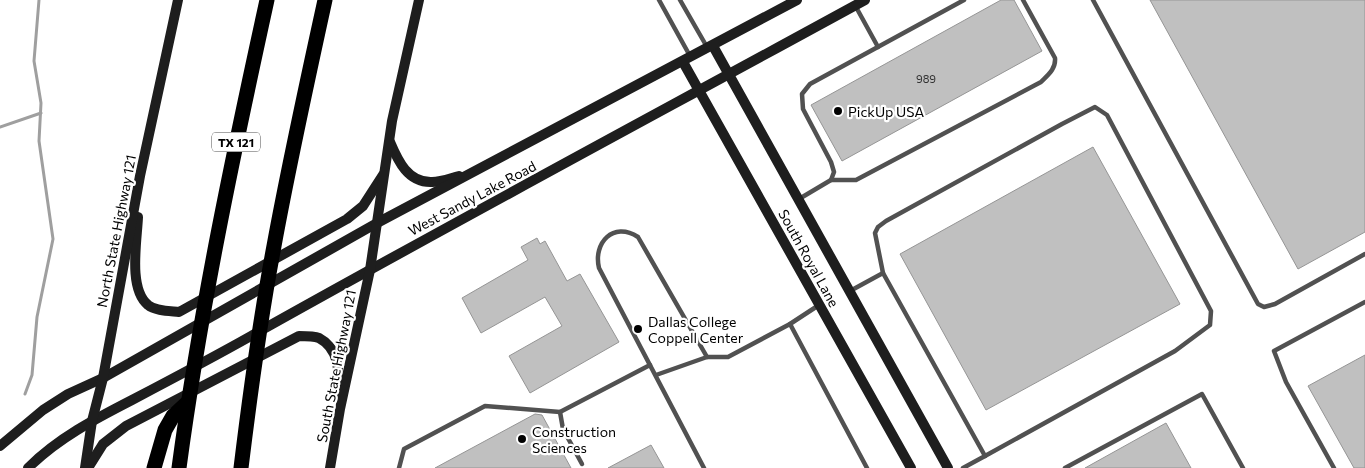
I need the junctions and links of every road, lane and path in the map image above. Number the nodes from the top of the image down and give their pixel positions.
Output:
1 (178, 0) edge
2 (266, 0) edge
3 (325, 0) edge
4 (419, 0) edge
5 (659, 0) edge
6 (680, 0) edge
7 (797, 0) edge
8 (865, 0) edge
9 (964, 0) edge
10 (1024, 0) edge
11 (1093, 0) edge
12 (855, 5) junction
13 (710, 47) junction
14 (878, 47) junction
15 (687, 60) junction
16 (729, 74) junction
17 (699, 90) junction
18 (389, 140) junction
19 (386, 170) junction
20 (470, 174) junction
21 (140, 176) junction
22 (831, 180) junction
23 (799, 199) junction
24 (377, 223) junction
25 (1365, 254) edge
26 (370, 270) junction
27 (883, 272) junction
28 (850, 291) junction
29 (1365, 302) edge
30 (819, 304) junction
31 (790, 324) junction
32 (707, 358) junction
33 (650, 364) junction
34 (656, 375) junction
35 (103, 378) junction
36 (188, 403) junction
37 (340, 409) junction
38 (560, 412) junction
39 (92, 421) junction
40 (0, 446) edge
41 (985, 456) junction
42 (582, 464) dead end
43 (28, 468) edge
44 (87, 468) edge
45 (154, 468) edge
46 (179, 468) edge
47 (241, 468) edge
48 (330, 468) edge
49 (399, 468) edge
50 (704, 468) edge
51 (867, 468) edge
52 (911, 468) edge
53 (948, 468) edge
54 (963, 468) edge
55 (1064, 468) edge
56 (1243, 468) edge
57 (1334, 468) edge

1 - 21 main road, North State Highway 121
2 - 36 highway, TX 121
3 - 47 highway
4 - 18 main road
5 - 15 lane
6 - 13 lane
7 - 13 main road, West Sandy Lake Road
8 - 12 main road, West Sandy Lake Road
9 - 14 lane
10 - 22 lane
11 - 25 lane
12 - 14 lane
12 - 16 main road, West Sandy Lake Road
13 - 15 main road, West Sandy Lake Road
13 - 16 main road, South Royal Lane
14 - 22 lane
15 - 17 main road, South Royal Lane
15 - 20 main road, West Sandy Lake Road
16 - 17 main road, West Sandy Lake Road
16 - 23 main road, South Royal Lane
17 - 26 main road, West Sandy Lake Road
17 - 30 main road, South Royal Lane
18 - 19 main road
18 - 20 main road
19 - 21 main road
19 - 24 main road
20 - 24 main road, West Sandy Lake Road
21 - 35 main road, North State Highway 121
22 - 23 lane
23 - 28 main road, South Royal Lane
24 - 26 main road
24 - 35 main road, West Sandy Lake Road
26 - 37 main road, South State Highway 121
26 - 39 main road, West Sandy Lake Road
27 - 28 lane
27 - 41 lane
27 - 41 lane
28 - 53 main road, South Royal Lane
29 - 57 lane
30 - 31 lane
30 - 52 main road, South Royal Lane
31 - 32 lane
31 - 51 lane
32 - 33 lane
32 - 34 lane
33 - 34 lane
33 - 38 lane
34 - 50 lane
35 - 39 main road, North State Highway 121
35 - 40 main road, West Sandy Lake Road
36 - 45 highway
36 - 46 highway, TX 121
37 - 44 main road
37 - 48 main road, South State Highway 121
38 - 42 lane
38 - 49 lane
39 - 43 main road, West Sandy Lake Road
39 - 44 main road, North State Highway 121
41 - 54 lane
55 - 56 lane

